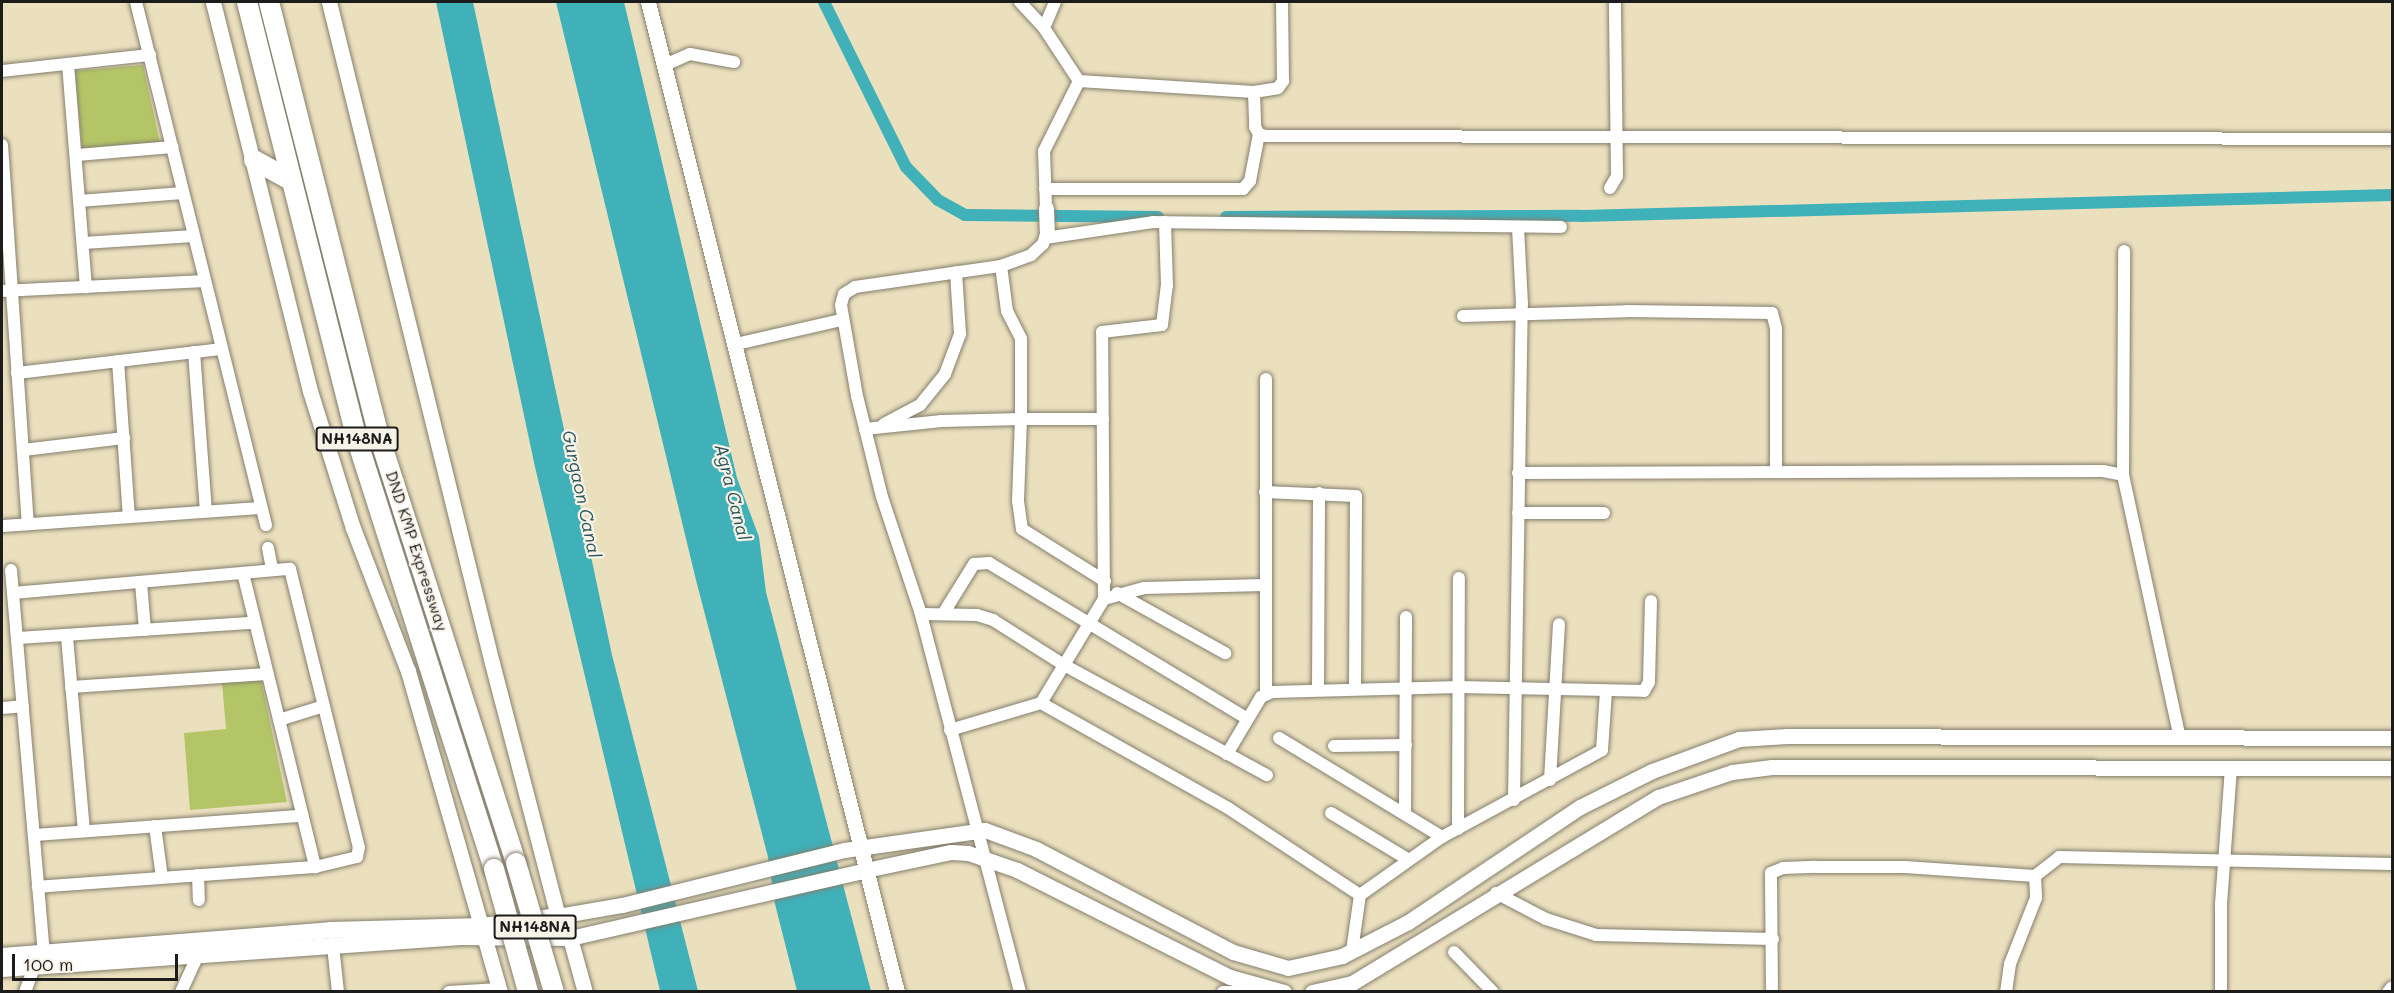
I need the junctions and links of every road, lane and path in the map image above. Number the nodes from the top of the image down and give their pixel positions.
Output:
1 (136, 2) edge
2 (213, 2) edge
3 (247, 2) edge
4 (269, 2) edge
5 (329, 2) edge
6 (648, 2) edge
7 (1020, 2) edge
8 (1055, 2) edge
9 (1282, 2) edge
10 (1615, 2) edge
11 (1044, 28) junction
12 (150, 56) junction
13 (734, 62) dead end
14 (68, 64) junction
15 (665, 65) junction
16 (2, 70) edge
17 (1079, 81) junction
18 (1254, 92) junction
19 (1258, 134) junction
20 (1618, 139) junction
21 (2392, 139) edge
22 (2, 146) edge
23 (173, 147) junction
24 (77, 155) junction
25 (254, 160) junction
26 (292, 181) junction
27 (1610, 188) dead end
28 (1045, 189) junction
29 (183, 193) junction
30 (79, 201) junction
31 (1046, 208) joint
32 (1165, 222) junction
33 (1518, 226) junction
34 (1561, 227) dead end
35 (1046, 235) junction
36 (194, 236) junction
37 (83, 243) junction
38 (2124, 251) dead end
39 (1001, 266) junction
40 (956, 272) junction
41 (205, 281) junction
42 (86, 287) junction
43 (7, 290) edge
44 (1521, 314) junction
45 (1463, 316) dead end
46 (841, 320) junction
47 (736, 344) junction
48 (221, 348) junction
49 (194, 352) junction
50 (118, 361) junction
51 (17, 373) junction
52 (1266, 379) dead end
53 (1021, 419) junction
54 (1103, 419) junction
55 (871, 429) junction
56 (124, 438) junction
57 (22, 450) junction
58 (1776, 472) junction
59 (1518, 473) junction
60 (2123, 475) junction
61 (1265, 492) junction
62 (1319, 494) junction
63 (260, 508) junction
64 (206, 512) junction
65 (1518, 513) junction
66 (1604, 513) dead end
67 (129, 517) junction
68 (28, 524) junction
69 (266, 525) dead end
70 (2, 526) edge
71 (268, 548) dead end
72 (272, 568) junction
73 (11, 570) dead end
74 (243, 573) junction
75 (1459, 578) dead end
76 (1105, 581) junction
77 (141, 583) junction
78 (1264, 585) junction
79 (13, 593) junction
80 (1117, 593) junction
81 (1104, 599) junction
82 (1651, 601) dead end
83 (921, 614) junction
84 (943, 614) junction
85 (1406, 617) dead end
86 (253, 623) junction
87 (1088, 623) junction
88 (1559, 624) dead end
89 (145, 630) junction
90 (67, 637) junction
91 (18, 638) junction
92 (1226, 653) dead end
93 (1064, 665) junction
94 (267, 674) junction
95 (71, 687) junction
96 (1459, 687) junction
97 (1406, 688) junction
98 (1355, 689) junction
99 (1515, 689) junction
100 (1318, 690) junction
101 (1555, 690) junction
102 (1606, 691) junction
103 (1266, 693) junction
104 (1041, 702) junction
105 (22, 706) junction
106 (324, 706) junction
107 (2, 708) edge
108 (1246, 718) junction
109 (279, 720) junction
110 (950, 730) junction
111 (1279, 738) dead end
112 (2180, 738) junction
113 (2392, 738) edge
114 (1406, 745) junction
115 (1334, 746) dead end
116 (1227, 754) junction
117 (2392, 768) edge
118 (2231, 769) junction
119 (1267, 775) dead end
120 (1550, 780) junction
121 (1514, 800) junction
122 (1406, 812) junction
123 (1331, 813) dead end
124 (302, 816) junction
125 (155, 826) junction
126 (976, 829) junction
127 (1458, 829) junction
128 (84, 831) junction
129 (34, 835) junction
130 (1442, 837) junction
131 (852, 848) junction
132 (985, 856) junction
133 (1409, 860) junction
134 (2224, 861) junction
135 (2392, 862) edge
136 (315, 867) junction
137 (866, 870) junction
138 (198, 875) junction
139 (2035, 876) junction
140 (162, 878) junction
141 (38, 887) junction
142 (1496, 893) junction
143 (1360, 895) junction
144 (199, 900) dead end
145 (558, 916) junction
146 (483, 932) junction
147 (570, 938) junction
148 (1773, 939) junction
149 (333, 946) junction
150 (1352, 951) junction
151 (1454, 952) dead end
152 (198, 955) junction
153 (2, 956) edge
154 (39, 960) junction
155 (2, 969) edge
156 (2392, 987) edge
157 (499, 990) edge
158 (25, 992) edge
159 (181, 992) edge
160 (339, 992) edge
161 (449, 992) edge
162 (528, 992) edge
163 (554, 992) edge
164 (585, 992) edge
165 (897, 992) edge
166 (1020, 992) edge
167 (1223, 992) edge
168 (1244, 992) edge
169 (1284, 992) edge
170 (1312, 992) edge
171 (1493, 992) edge
172 (1772, 992) edge
173 (2006, 992) edge
174 (2221, 992) edge
175 (2388, 992) edge

1 - 12 street
2 - 25 street
3 - 26 highway, DND KMP Expressway / NH148NA
4 - 163 highway, DND KMP Expressway / NH148NA, bridge
5 - 145 street
6 - 15 street
7 - 11 street
8 - 11 street
9 - 18 street
10 - 20 street
11 - 17 street
12 - 14 street
12 - 23 street
13 - 15 street
14 - 16 street
14 - 24 street
15 - 47 street
17 - 18 street
17 - 28 street
18 - 19 street
19 - 20 street
19 - 28 street
20 - 21 street
20 - 27 street
22 - 43 street
23 - 24 street
23 - 29 street
24 - 30 street
25 - 26 highway
25 - 146 street
26 - 162 highway, DND KMP Expressway / NH148NA, bridge
28 - 31 street
29 - 30 street
29 - 36 street
30 - 37 street
31 - 35 street
32 - 33 street
32 - 35 street
32 - 54 street
33 - 34 street
33 - 44 street
35 - 39 street
36 - 37 street
36 - 41 street
37 - 42 street
38 - 60 street
39 - 40 street
39 - 53 street
40 - 46 street
40 - 55 street
41 - 42 street
41 - 48 street
42 - 43 street
43 - 51 street
44 - 45 street
44 - 58 street
44 - 59 street
46 - 47 street
46 - 55 street
47 - 131 street
48 - 49 street
48 - 63 street
49 - 50 street
49 - 64 street
50 - 51 street
50 - 56 street
51 - 57 street
52 - 61 street
53 - 54 street
53 - 55 street
53 - 76 street
54 - 76 street
55 - 83 street
56 - 57 street
56 - 67 street
57 - 68 street
58 - 59 street
58 - 60 street
59 - 65 street
60 - 112 street
61 - 62 street
61 - 78 street
62 - 98 street
62 - 100 street
63 - 64 street
63 - 69 street
64 - 67 street
65 - 66 street
65 - 99 street
67 - 68 street
68 - 70 street
71 - 72 street
72 - 74 street
72 - 106 street
73 - 79 street
74 - 77 street
74 - 86 street
75 - 96 street
76 - 81 street
77 - 79 street
77 - 89 street
78 - 80 street
78 - 103 street
79 - 91 street
80 - 81 street
80 - 92 street
81 - 87 street
82 - 102 street
83 - 84 street
83 - 110 street
84 - 87 street
84 - 93 street
85 - 97 street
86 - 89 street
86 - 94 street
87 - 93 street
87 - 108 street
88 - 101 street
89 - 90 street
90 - 91 street
90 - 95 street
91 - 105 street
93 - 104 street
93 - 116 street
94 - 95 street
94 - 109 street
95 - 128 street
96 - 97 street
96 - 99 street
96 - 127 street
97 - 98 street
97 - 114 street
98 - 100 street
99 - 101 street
99 - 121 street
100 - 103 street
101 - 102 street
101 - 120 street
102 - 120 street
103 - 108 street
104 - 110 street
104 - 143 street
105 - 107 street
105 - 129 street
106 - 109 street
106 - 136 street
108 - 116 street
109 - 124 street
110 - 126 street
111 - 122 street
112 - 113 street
112 - 150 street
114 - 115 street
114 - 122 street
116 - 119 street
117 - 118 street
118 - 134 street
118 - 142 street
120 - 121 street
121 - 127 street
122 - 130 street
123 - 133 street
124 - 125 street
124 - 136 street
125 - 128 street
125 - 140 street
126 - 131 street
126 - 132 street
126 - 150 street
127 - 130 street
128 - 129 street
129 - 141 street
130 - 133 street
131 - 137 street
131 - 145 street
132 - 137 street
132 - 166 street
132 - 169 street
133 - 143 street
134 - 135 street
134 - 139 street
134 - 174 street
136 - 138 street
137 - 147 street
137 - 165 street
138 - 140 street
138 - 144 street
139 - 148 street
139 - 173 street
140 - 141 street
141 - 154 street
142 - 148 street
142 - 170 street
143 - 150 street
145 - 146 main road
145 - 147 street
146 - 147 main road
146 - 149 main road
146 - 154 main road
146 - 157 street
147 - 164 street
148 - 172 street
149 - 152 main road
149 - 160 street
151 - 171 street
152 - 154 main road
152 - 159 street
153 - 154 main road
154 - 155 main road
154 - 158 street
156 - 175 street
157 - 161 street
167 - 168 street

